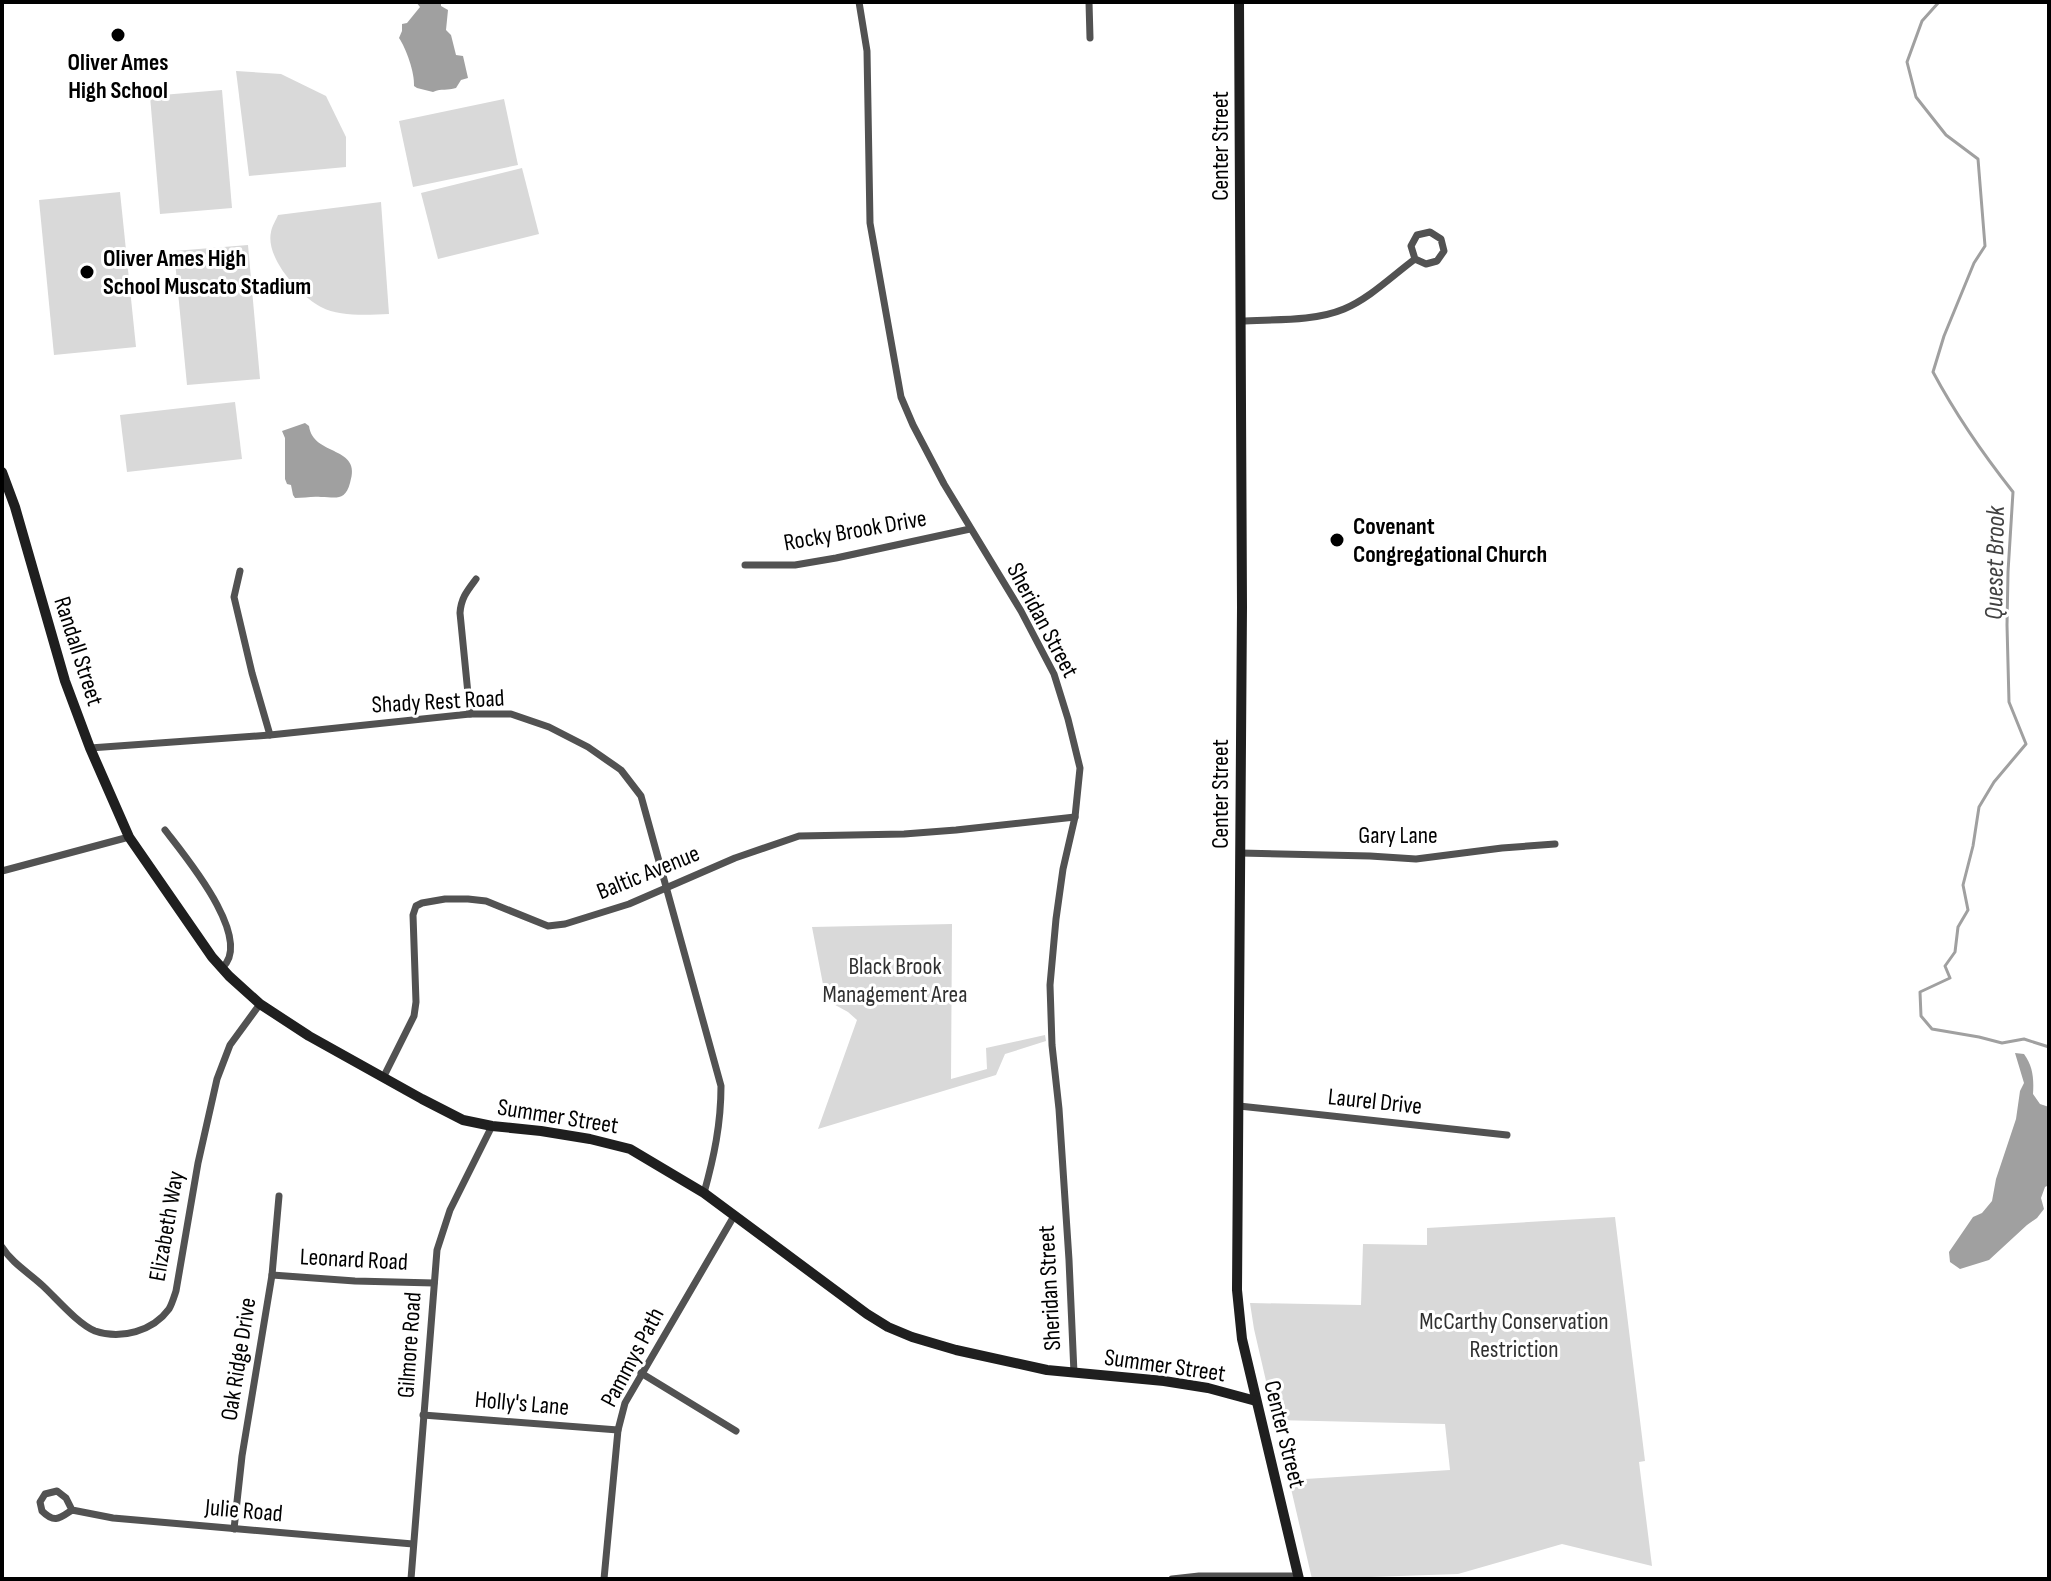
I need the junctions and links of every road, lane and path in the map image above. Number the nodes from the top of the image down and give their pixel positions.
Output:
1 (859, 2) edge
2 (1089, 2) edge
3 (1239, 2) edge
4 (1090, 38) dead end
5 (1415, 259) junction
6 (1240, 321) junction
7 (2, 472) edge
8 (970, 529) junction
9 (745, 565) dead end
10 (240, 571) dead end
11 (476, 579) dead end
12 (470, 714) junction
13 (270, 735) junction
14 (90, 748) junction
15 (1075, 817) junction
16 (165, 830) dead end
17 (129, 837) junction
18 (1555, 844) dead end
19 (1240, 853) junction
20 (2, 871) edge
21 (666, 889) junction
22 (222, 968) junction
23 (260, 1004) junction
24 (383, 1078) junction
25 (1239, 1106) junction
26 (492, 1126) junction
27 (1507, 1135) dead end
28 (704, 1193) junction
29 (279, 1196) dead end
30 (734, 1216) junction
31 (2, 1247) edge
32 (272, 1275) junction
33 (434, 1283) junction
34 (641, 1373) junction
35 (1074, 1373) junction
36 (1256, 1401) junction
37 (423, 1415) junction
38 (618, 1430) junction
39 (736, 1431) dead end
40 (72, 1510) junction
41 (234, 1529) junction
42 (413, 1544) junction
43 (1299, 1577) edge
44 (411, 1579) edge
45 (604, 1579) edge
46 (1172, 1579) edge

1 - 8 street, Sheridan Street
2 - 4 street
3 - 6 street, Center Street
5 - 5 street
5 - 6 street
6 - 19 street, Center Street
7 - 14 street, Randall Street
8 - 9 street, Rocky Brook Drive
8 - 15 street, Sheridan Street
10 - 13 street
11 - 12 street
12 - 13 street, Shady Rest Road
12 - 21 street, Shady Rest Road
13 - 14 street, Shady Rest Road
14 - 17 street, Randall Street
15 - 21 street, Baltic Avenue
15 - 35 street, Sheridan Street
16 - 22 street
17 - 20 street
17 - 22 street, Summer Street
18 - 19 street, Gary Lane
19 - 25 street, Center Street
21 - 24 street, Baltic Avenue
21 - 28 street, Shady Rest Road
22 - 23 street, Summer Street
23 - 24 street, Summer Street
23 - 31 street, Elizabeth Way
24 - 26 street, Summer Street
25 - 27 street, Laurel Drive
25 - 36 street, Center Street
26 - 28 street, Summer Street
26 - 33 street, Gilmore Road
28 - 30 street, Summer Street
29 - 32 street, Oak Ridge Drive
30 - 34 street, Pammys Path
30 - 35 street, Summer Street
32 - 33 street, Leonard Road
32 - 41 street, Oak Ridge Drive
33 - 37 street, Gilmore Road
34 - 38 street, Pammys Path
34 - 39 street
35 - 36 street, Summer Street
36 - 43 street, Center Street
37 - 38 street, Holly's Lane
37 - 42 street, Gilmore Road
38 - 45 street, Pammys Path
40 - 40 street, Julie Road
40 - 41 street, Julie Road
41 - 42 street, Julie Road
42 - 44 street, Gilmore Road
43 - 46 street

